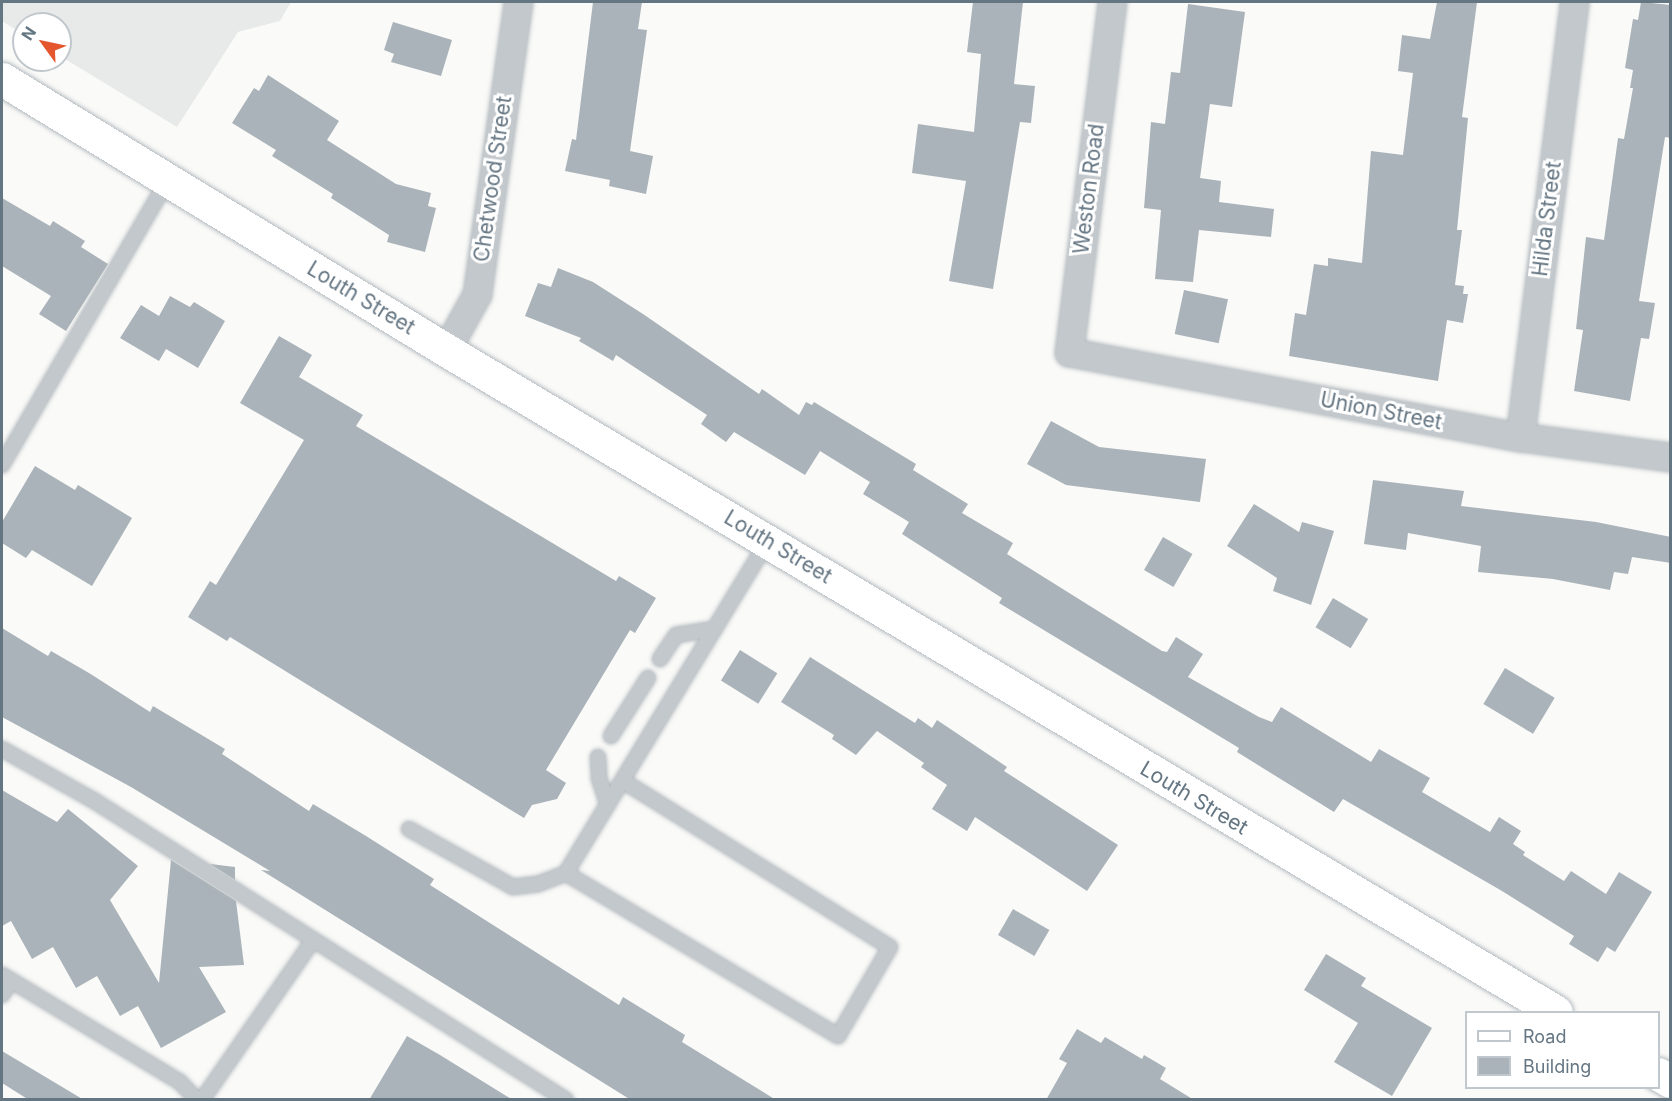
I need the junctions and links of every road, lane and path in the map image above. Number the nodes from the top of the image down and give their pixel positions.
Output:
1 (518, 2) edge
2 (1113, 2) edge
3 (1574, 2) edge
4 (2, 79) edge
5 (168, 180) junction
6 (446, 350) junction
7 (1094, 356) joint
8 (1520, 437) junction
9 (1671, 457) edge
10 (2, 465) edge
11 (768, 541) junction
12 (715, 629) junction
13 (660, 659) dead end
14 (648, 678) dead end
15 (612, 736) dead end
16 (2, 749) edge
17 (598, 757) dead end
18 (623, 781) junction
19 (608, 805) junction
20 (409, 830) dead end
21 (566, 873) junction
22 (314, 940) junction
23 (6, 978) edge
24 (2, 995) edge
25 (1554, 1011) edge
26 (196, 1100) edge
27 (202, 1100) edge
28 (566, 1100) edge

1 - 6 street, Chetwood Street
2 - 7 street, Weston Road
3 - 8 street, Hilda Street
4 - 5 main road, Louth Street
5 - 6 main road, Louth Street
5 - 10 lane
6 - 11 main road, Louth Street
7 - 8 street, Union Street
8 - 9 street, Union Street
11 - 12 lane
11 - 25 main road, Louth Street
12 - 13 lane
12 - 18 lane
14 - 15 lane
16 - 22 lane
17 - 19 lane
18 - 19 lane
18 - 21 lane
19 - 21 lane
20 - 21 lane
22 - 27 lane
22 - 28 lane
23 - 24 lane
23 - 26 lane

